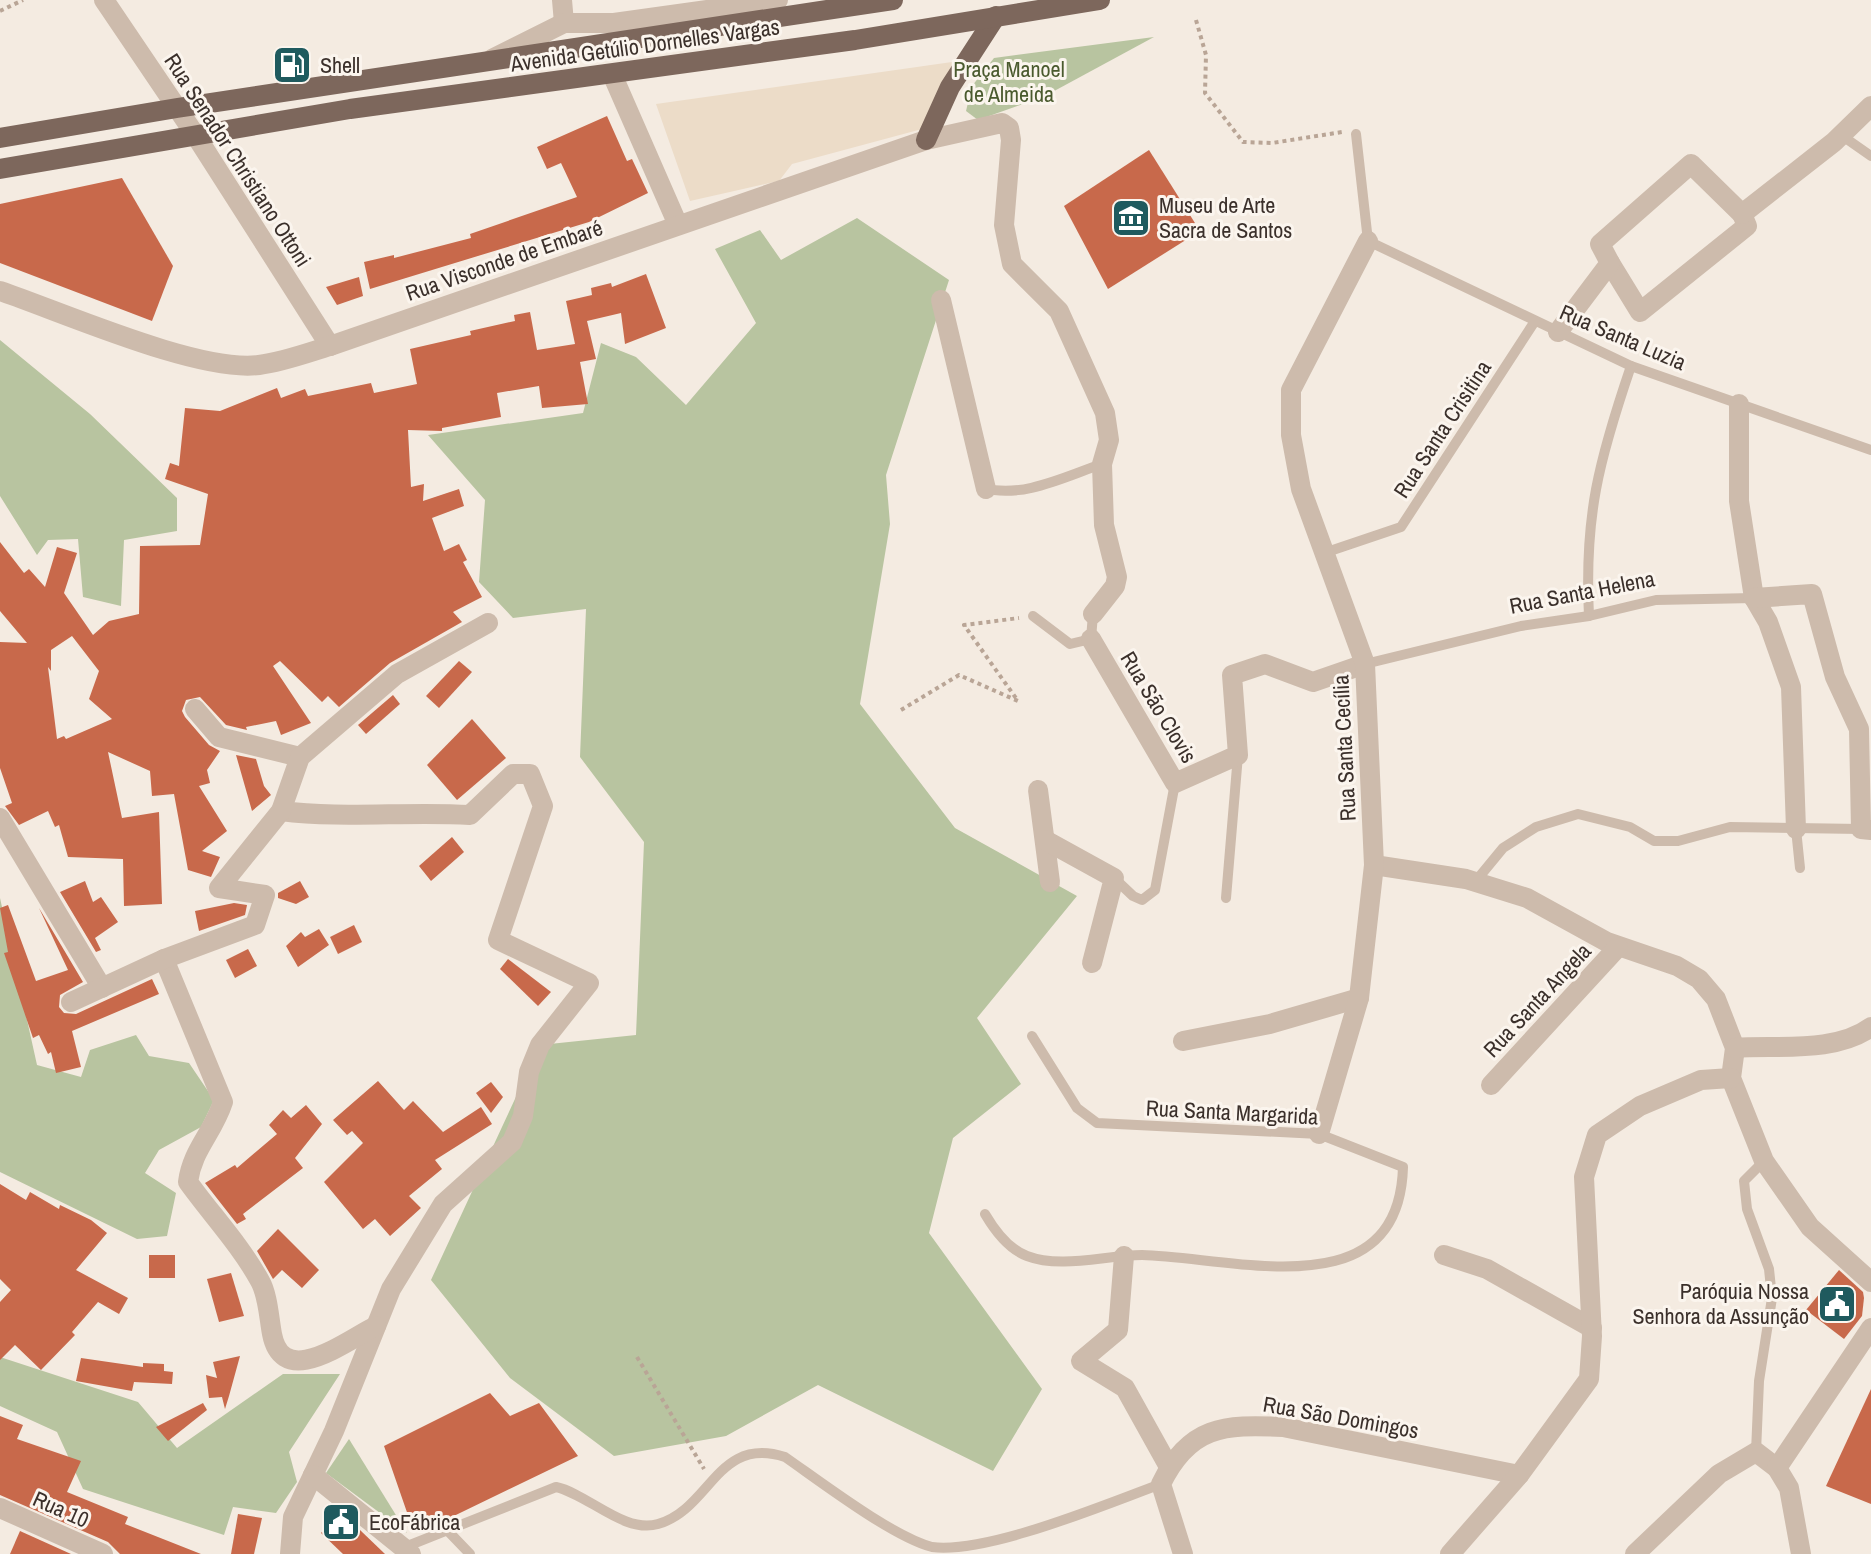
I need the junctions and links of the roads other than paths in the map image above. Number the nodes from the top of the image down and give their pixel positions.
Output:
1 (104, 0) edge
2 (562, 0) edge
3 (778, 0) edge
4 (893, 0) edge
5 (1100, 0) edge
6 (996, 16) junction
7 (564, 23) junction
8 (487, 61) junction
9 (612, 74) junction
10 (1871, 106) edge
11 (177, 108) junction
12 (1356, 134) road end
13 (1841, 135) junction
14 (196, 136) junction
15 (0, 138) edge
16 (926, 140) junction
17 (1871, 156) edge
18 (0, 169) edge
19 (1742, 214) junction
20 (678, 225) junction
21 (1368, 241) junction
22 (1610, 263) junction
23 (0, 291) edge
24 (941, 300) dead end
25 (1535, 321) junction
26 (1558, 332) junction
27 (330, 346) junction
28 (1631, 366) junction
29 (1739, 404) junction
30 (1871, 450) edge
31 (1102, 464) junction
32 (981, 486) joint
33 (1322, 553) junction
34 (1754, 598) junction
35 (1093, 614) joint
36 (1033, 616) road end
37 (1589, 616) junction
38 (488, 623) dead end
39 (1091, 639) junction
40 (1365, 664) junction
41 (195, 709) dead end
42 (1238, 755) junction
43 (300, 757) junction
44 (1175, 783) junction
45 (1038, 790) dead end
46 (281, 811) junction
47 (0, 818) edge
48 (1796, 829) junction
49 (1866, 829) edge
50 (1045, 840) junction
51 (1374, 865) junction
52 (1800, 868) dead end
53 (1114, 878) junction
54 (1050, 882) dead end
55 (1475, 882) junction
56 (1226, 898) dead end
57 (1618, 947) junction
58 (164, 959) junction
59 (1092, 963) dead end
60 (102, 988) junction
61 (1359, 998) junction
62 (71, 1002) dead end
63 (1871, 1027) edge
64 (1032, 1036) dead end
65 (1183, 1041) dead end
66 (1735, 1048) junction
67 (1731, 1078) junction
68 (1491, 1085) dead end
69 (1319, 1134) junction
70 (1764, 1161) junction
71 (985, 1214) dead end
72 (1444, 1255) dead end
73 (1124, 1256) junction
74 (1871, 1282) edge
75 (376, 1326) junction
76 (1592, 1328) junction
77 (1871, 1328) edge
78 (1756, 1452) junction
79 (1777, 1468) junction
80 (313, 1475) junction
81 (1519, 1475) junction
82 (1165, 1476) junction
83 (0, 1508) edge
84 (447, 1530) junction
85 (408, 1551) edge
86 (103, 1554) edge
87 (290, 1554) edge
88 (470, 1554) edge
89 (1183, 1554) edge
90 (1450, 1554) edge
91 (1635, 1554) edge
92 (1801, 1554) edge

1 - 11 street, Rua Senador Christiano Ottoni
2 - 7 street
3 - 7 street
4 - 8 main road
5 - 6 main road, Avenida Getúlio Dornelles Vargas
6 - 9 main road, Avenida Getúlio Dornelles Vargas
6 - 16 main road
7 - 8 street
8 - 11 main road
9 - 14 main road, Avenida Getúlio Dornelles Vargas
9 - 20 street
10 - 13 street
11 - 14 street, Rua Senador Christiano Ottoni
11 - 15 main road
12 - 21 lane
13 - 17 lane
13 - 19 street
14 - 18 main road, Avenida Getúlio Dornelles Vargas
14 - 27 street, Rua Senador Christiano Ottoni
16 - 20 street, Rua Visconde de Embaré
16 - 31 street, Rua Visconde de Embaré
19 - 22 street
19 - 22 street
20 - 27 street, Rua Visconde de Embaré
21 - 25 lane, Rua Santa Luzia
21 - 33 street, Rua Santa Cecília
22 - 26 street
23 - 27 street, Rua Visconde de Embaré
24 - 32 street
25 - 26 lane, Rua Santa Luzia
25 - 33 lane, Rua Santa Crisitina
26 - 28 lane, Rua Santa Luzia
28 - 29 lane, Rua Santa Luzia
28 - 37 lane
29 - 30 lane, Rua Santa Luzia
29 - 34 street
31 - 32 lane
31 - 35 street
33 - 40 street, Rua Santa Cecília
34 - 37 lane, Rua Santa Helena
34 - 48 street
34 - 49 street, Rua Santa Helena
35 - 39 lane
36 - 39 lane
37 - 40 lane, Rua Santa Helena
38 - 43 street
39 - 44 street, Rua São Clovis
40 - 42 street
40 - 51 street, Rua Santa Cecília
41 - 43 street
42 - 44 street, Rua São Clovis
42 - 56 lane
43 - 46 street
44 - 53 lane
45 - 50 street
46 - 58 street
46 - 75 street
47 - 60 street
48 - 49 lane
48 - 52 lane
48 - 55 lane
50 - 53 street
50 - 54 street
51 - 55 street
51 - 61 street, Rua Santa Cecília
53 - 59 street
55 - 57 street
57 - 66 street
57 - 68 street, Rua Santa Angela
58 - 60 street
58 - 75 street
60 - 62 street
61 - 65 street
61 - 69 street, Rua Santa Cecília
63 - 66 street
64 - 69 lane, Rua Santa Margarida
66 - 67 street
67 - 70 street
67 - 76 street
69 - 73 lane, Rua Santa Margarida
70 - 74 street
70 - 78 lane
71 - 73 lane, Rua Santa Margarida
72 - 76 street
73 - 82 street
75 - 80 street
76 - 81 street
77 - 79 street
78 - 79 street
78 - 91 street
79 - 92 street
80 - 85 street
80 - 87 street
81 - 82 street, Rua São Domingos
81 - 90 street
82 - 84 lane, Rua São Domingos
82 - 89 street
83 - 86 street, Rua 10
84 - 85 lane, Rua São Domingos
84 - 88 lane

